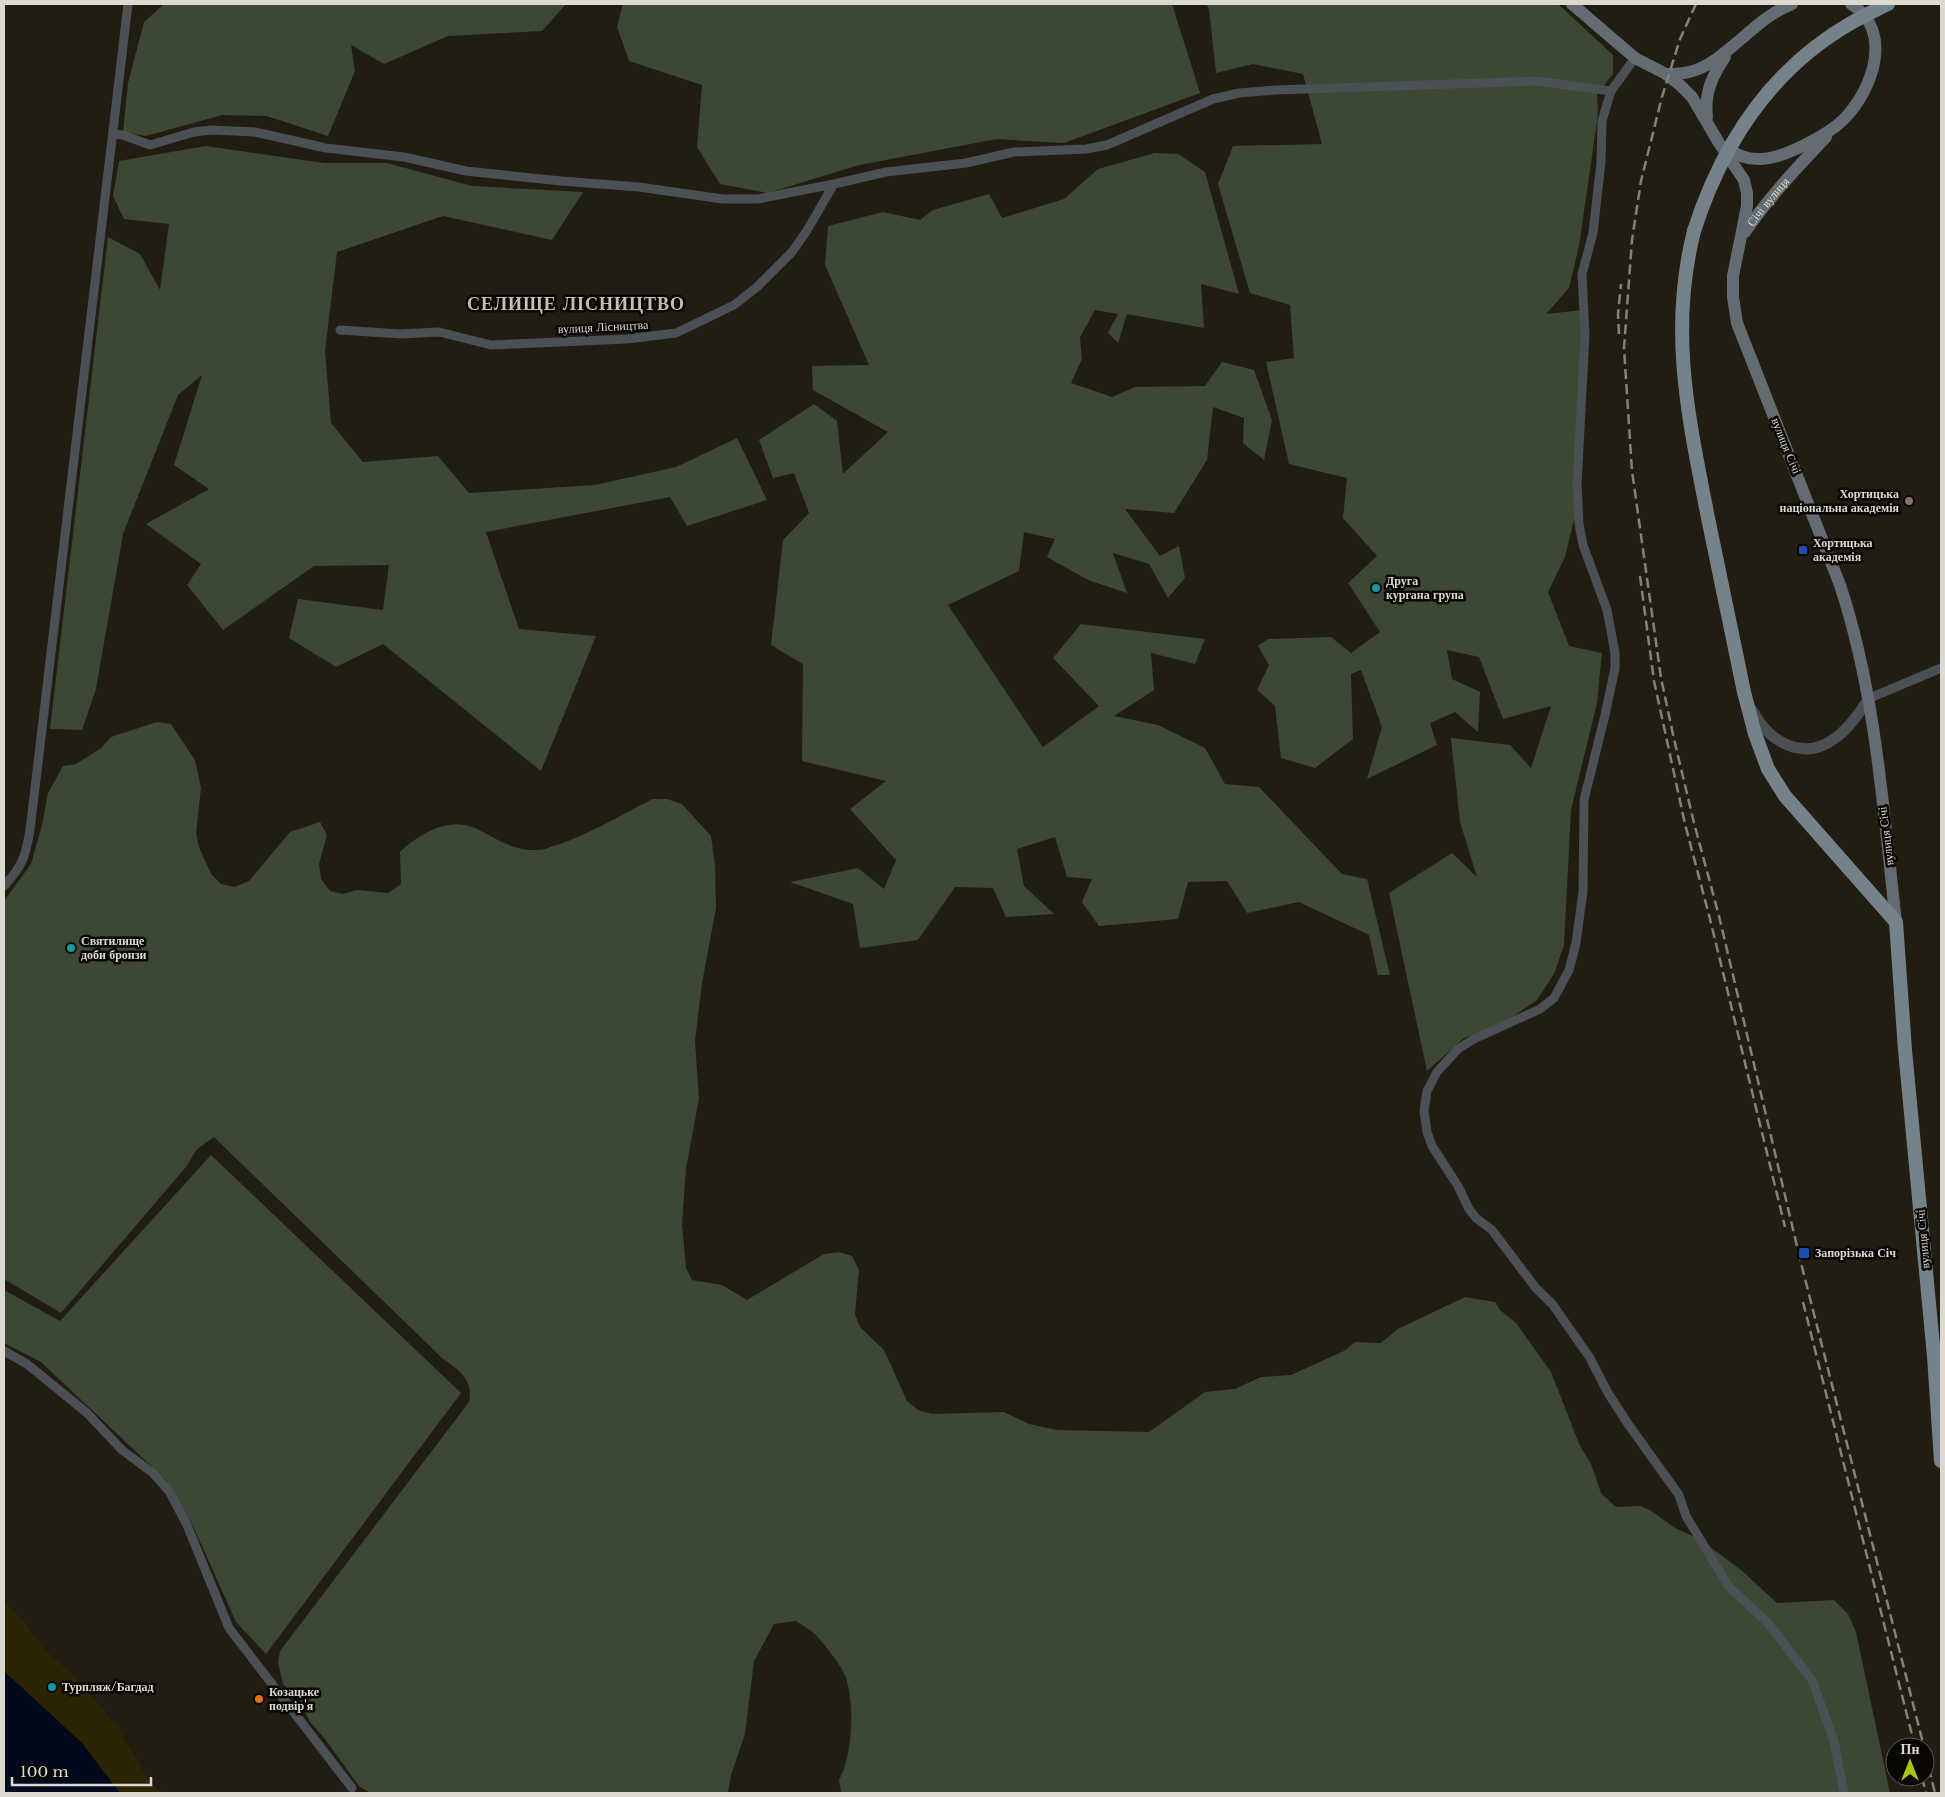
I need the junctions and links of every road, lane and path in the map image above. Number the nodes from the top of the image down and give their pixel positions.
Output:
1 (128, 4) edge
2 (1572, 4) edge
3 (1585, 4) edge
4 (1771, 4) edge
5 (1792, 4) edge
6 (1888, 4) edge
7 (1856, 5) edge
8 (1767, 17) junction
9 (1600, 30) junction
10 (1732, 47) junction
11 (1635, 58) junction
12 (1666, 74) junction
13 (1611, 91) junction
14 (1707, 120) junction
15 (1842, 121) junction
16 (113, 134) junction
17 (1719, 143) junction
18 (834, 184) junction
19 (1743, 235) junction
20 (340, 330) dead end
21 (1941, 668) edge
22 (1744, 692) junction
23 (1870, 698) junction
24 (4, 886) edge
25 (1896, 922) junction
26 (4, 1351) edge
27 (1941, 1461) edge
28 (352, 1788) dead end
29 (1844, 1793) edge

1 - 16 street
2 - 9 main road
3 - 9 main road
4 - 8 main road
5 - 8 main road
6 - 22 main road, bridge
7 - 15 main road
8 - 10 main road
9 - 11 main road, Січі вулиця
10 - 12 main road
10 - 14 main road
11 - 12 main road, Січі вулиця
11 - 13 street
12 - 14 main road, Січі вулиця
13 - 18 street
13 - 29 street
14 - 17 main road, Січі вулиця
15 - 17 main road
15 - 19 main road, Січі вулиця
16 - 18 street
16 - 24 street
17 - 19 main road, Січі вулиця
18 - 20 street, вулиця Лісництва
19 - 23 main road, вулиця Січі
21 - 23 street
22 - 23 street
22 - 25 main road
23 - 25 main road, вулиця Січі
25 - 27 main road, вулиця Січі
26 - 28 street

